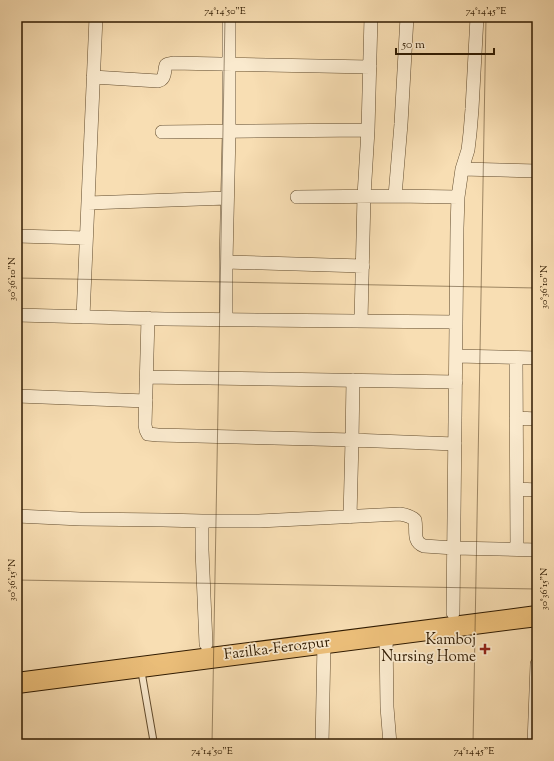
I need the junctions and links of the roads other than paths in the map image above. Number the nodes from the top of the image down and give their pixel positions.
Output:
1 (96, 17) edge
2 (230, 17) edge
3 (371, 17) edge
4 (407, 17) edge
5 (477, 17) edge
6 (229, 64) junction
7 (370, 67) junction
8 (93, 77) junction
9 (368, 130) junction
10 (162, 132) dead end
11 (229, 132) junction
12 (462, 169) junction
13 (537, 171) edge
14 (364, 196) junction
15 (395, 196) junction
16 (297, 197) dead end
17 (458, 197) junction
18 (227, 198) junction
19 (88, 203) junction
20 (17, 236) edge
21 (86, 238) junction
22 (226, 262) junction
23 (362, 266) junction
24 (17, 315) edge
25 (83, 317) junction
26 (148, 318) junction
27 (226, 319) junction
28 (361, 321) junction
29 (456, 322) junction
30 (456, 356) junction
31 (516, 358) junction
32 (537, 358) edge
33 (146, 377) junction
34 (353, 380) junction
35 (456, 382) junction
36 (17, 396) edge
37 (146, 401) junction
38 (516, 418) junction
39 (537, 419) edge
40 (352, 440) junction
41 (455, 444) junction
42 (517, 489) junction
43 (537, 490) edge
44 (17, 516) edge
45 (350, 517) junction
46 (202, 521) junction
47 (454, 548) junction
48 (517, 549) junction
49 (537, 550) edge
50 (537, 602) edge
51 (454, 613) junction
52 (537, 616) edge
53 (386, 635) junction
54 (324, 643) junction
55 (206, 644) junction
56 (537, 664) edge
57 (141, 666) junction
58 (17, 669) edge
59 (17, 682) edge
60 (154, 744) edge
61 (322, 744) edge
62 (390, 744) edge
63 (534, 744) edge

1 - 8 street
2 - 6 street
3 - 7 street
4 - 15 street
5 - 12 street
6 - 7 street
6 - 8 street
6 - 11 street
7 - 9 street
8 - 19 street
9 - 11 street
9 - 14 street
10 - 11 street
11 - 18 street
12 - 13 street
12 - 17 street
14 - 15 street
14 - 16 street
14 - 23 street
15 - 17 street
17 - 29 street
18 - 19 street
18 - 22 street
19 - 21 street
20 - 21 street
21 - 25 street
22 - 23 street
22 - 27 street
23 - 28 street
24 - 25 street
25 - 26 street
26 - 27 street
26 - 33 street
27 - 28 street
28 - 29 street
29 - 30 street
30 - 31 street
30 - 35 street
31 - 32 street
31 - 38 street
33 - 34 street
33 - 37 street
34 - 35 street
34 - 40 street
35 - 41 street
36 - 37 street
37 - 40 street
38 - 39 street
38 - 42 street
40 - 41 street
40 - 45 street
41 - 47 street
42 - 43 street
42 - 48 street
44 - 46 street
45 - 46 street
45 - 47 street
46 - 55 street
47 - 48 street
47 - 51 street
48 - 49 street
50 - 51 main road, Fazilka-Ferozpur
51 - 55 main road, Fazilka-Ferozpur
52 - 53 main road, Fazilka-Ferozpur
53 - 54 main road, Fazilka-Ferozpur
53 - 62 street
54 - 57 main road, Fazilka-Ferozpur
54 - 61 street
55 - 58 main road, Fazilka-Ferozpur
56 - 63 street
57 - 59 main road, Fazilka-Ferozpur
57 - 60 lane

